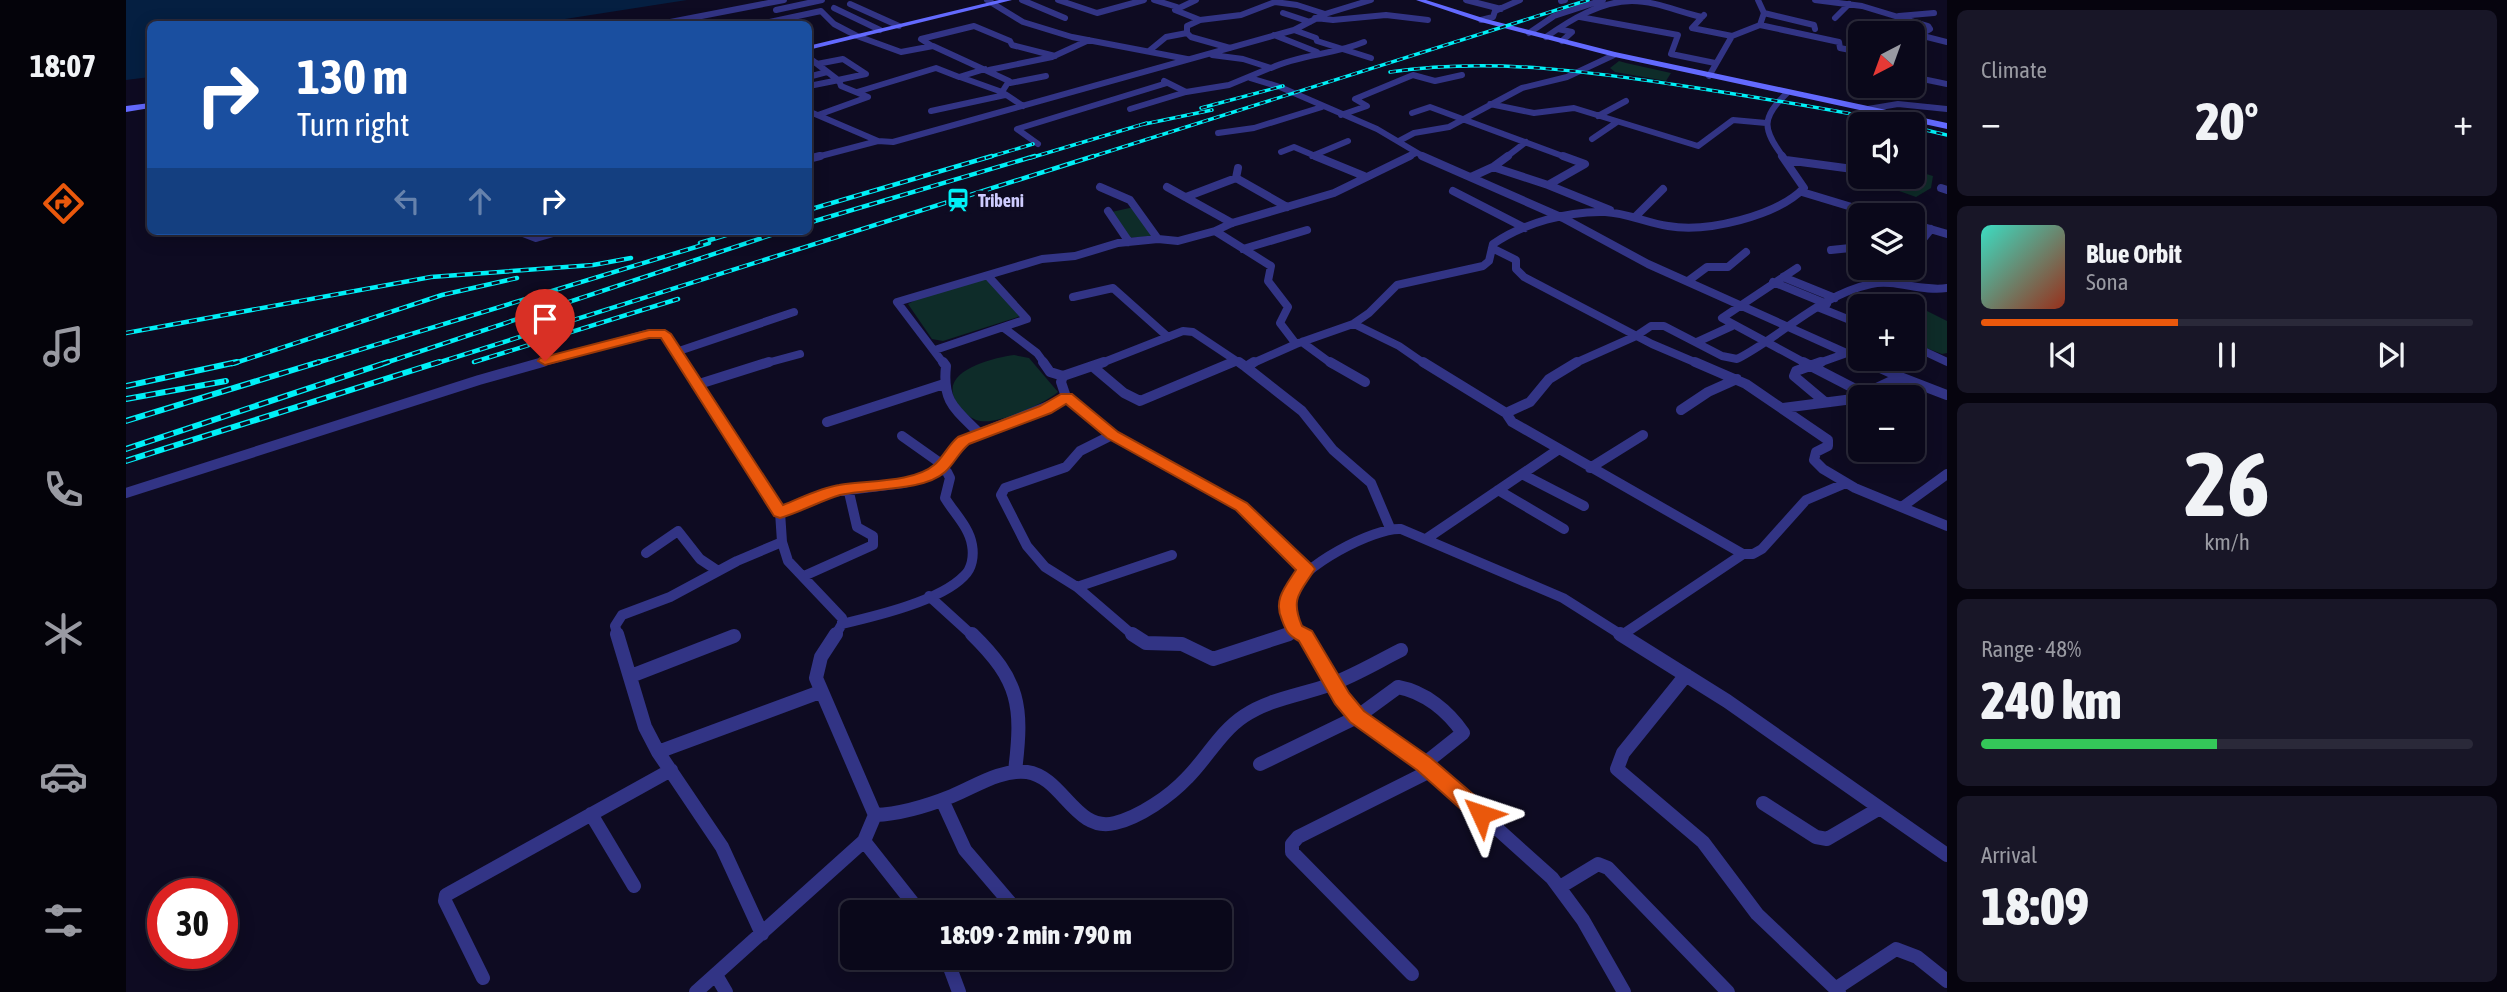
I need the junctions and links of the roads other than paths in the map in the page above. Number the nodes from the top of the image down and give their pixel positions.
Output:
1 (776, 0) edge
2 (784, 0) edge
3 (821, 0) edge
4 (1008, 0) edge
5 (1022, 0) edge
6 (1058, 0) edge
7 (1144, 0) edge
8 (1154, 0) edge
9 (1196, 0) edge
10 (1371, 0) edge
11 (1419, 0) edge
12 (1438, 0) edge
13 (1466, 0) edge
14 (1520, 0) edge
15 (1603, 0) edge
16 (1758, 0) edge
17 (1815, 0) edge
18 (1271, 1) edge
19 (990, 2) edge
20 (1429, 3) junction
21 (850, 4) dead end
22 (1849, 4) junction
23 (1177, 7) junction
24 (834, 8) dead end
25 (1500, 9) junction
26 (771, 11) dead end
27 (725, 13) junction
28 (1283, 13) dead end
29 (1764, 13) junction
30 (1934, 13) dead end
31 (1325, 14) junction
32 (749, 15) dead end
33 (828, 16) junction
34 (1897, 16) junction
35 (738, 17) dead end
36 (1580, 17) junction
37 (1065, 18) dead end
38 (1835, 18) dead end
39 (1200, 20) junction
40 (1312, 20) junction
41 (1428, 20) dead end
42 (1481, 20) junction
43 (678, 21) edge
44 (774, 21) edge
45 (804, 21) edge
46 (1760, 25) junction
47 (899, 26) junction
48 (1558, 29) junction
49 (1815, 29) dead end
50 (880, 30) junction
51 (1294, 30) junction
52 (1187, 33) junction
53 (1529, 33) junction
54 (1274, 35) junction
55 (857, 36) junction
56 (1732, 36) junction
57 (1546, 37) junction
58 (1088, 40) junction
59 (1562, 41) junction
60 (1364, 42) dead end
61 (1947, 42) edge
62 (932, 46) junction
63 (812, 47) edge
64 (1230, 48) junction
65 (1348, 49) junction
66 (1848, 50) edge
67 (1149, 51) junction
68 (1209, 54) junction
69 (1323, 54) junction
70 (1614, 55) junction
71 (1055, 56) junction
72 (1371, 58) dead end
73 (1190, 60) junction
74 (812, 62) edge
75 (1715, 63) junction
76 (1270, 68) junction
77 (987, 70) junction
78 (827, 72) junction
79 (1145, 73) junction
80 (1462, 75) dead end
81 (812, 76) edge
82 (1046, 76) dead end
83 (1709, 76) junction
84 (960, 77) junction
85 (1250, 78) junction
86 (1925, 79) edge
87 (839, 80) junction
88 (1010, 83) junction
89 (1167, 83) junction
90 (1947, 84) edge
91 (814, 85) dead end
92 (857, 92) junction
93 (1186, 92) junction
94 (1003, 93) junction
95 (1787, 93) junction
96 (1626, 101) dead end
97 (1490, 104) junction
98 (147, 106) edge
99 (1023, 106) junction
100 (1322, 107) junction
101 (126, 109) edge
102 (1130, 109) dead end
103 (1868, 109) junction
104 (1947, 109) edge
105 (931, 111) dead end
106 (812, 113) edge
107 (1412, 113) dead end
108 (1341, 115) junction
109 (820, 116) junction
110 (1598, 116) junction
111 (812, 119) edge
112 (1464, 120) junction
113 (1617, 122) junction
114 (1766, 123) junction
115 (1947, 126) edge
116 (1218, 133) dead end
117 (1592, 139) dead end
118 (878, 141) junction
119 (1348, 141) dead end
120 (1399, 141) junction
121 (1526, 142) junction
122 (1038, 144) dead end
123 (1280, 152) dead end
124 (1416, 153) junction
125 (1312, 156) junction
126 (812, 158) edge
127 (1786, 160) junction
128 (1493, 167) junction
129 (1238, 168) dead end
130 (1848, 168) edge
131 (1364, 176) junction
132 (1471, 177) junction
133 (1236, 178) junction
134 (1548, 185) junction
135 (1100, 187) dead end
136 (1167, 187) dead end
137 (1663, 189) dead end
138 (1454, 191) dead end
139 (1802, 192) junction
140 (1186, 197) junction
141 (1848, 206) edge
142 (1287, 207) junction
143 (1108, 211) dead end
144 (1615, 212) junction
145 (1634, 217) junction
146 (1563, 218) junction
147 (1232, 223) junction
148 (1925, 227) edge
149 (1525, 228) junction
150 (1931, 229) junction
151 (1307, 230) dead end
152 (1215, 231) junction
153 (1947, 234) edge
154 (526, 235) edge
155 (544, 235) edge
156 (1925, 236) edge
157 (1158, 239) junction
158 (1129, 242) junction
159 (1492, 248) junction
160 (1848, 248) edge
161 (1244, 250) junction
162 (1831, 250) dead end
163 (1746, 252) dead end
164 (1797, 268) dead end
165 (988, 276) junction
166 (1783, 277) junction
167 (1688, 281) junction
168 (1773, 282) junction
169 (1947, 288) edge
170 (1073, 297) dead end
171 (1827, 303) junction
172 (1740, 304) junction
173 (794, 312) dead end
174 (1848, 316) edge
175 (1354, 324) junction
176 (1732, 326) junction
177 (1789, 327) junction
178 (1004, 328) junction
179 (1636, 336) junction
180 (1168, 337) junction
181 (1696, 342) junction
182 (1764, 342) junction
183 (1299, 343) junction
184 (935, 350) junction
185 (676, 352) junction
186 (1925, 352) edge
187 (1847, 353) junction
188 (800, 354) dead end
189 (1236, 361) junction
190 (1947, 362) edge
191 (1809, 365) junction
192 (1092, 366) junction
193 (1246, 367) junction
194 (1063, 376) junction
195 (1900, 377) junction
196 (1737, 379) junction
197 (1365, 382) dead end
198 (944, 384) junction
199 (696, 385) junction
200 (1848, 385) edge
201 (1884, 385) edge
202 (1947, 395) edge
203 (1066, 397) junction
204 (1848, 400) edge
205 (1825, 402) junction
206 (1783, 408) junction
207 (1681, 410) dead end
208 (1506, 413) junction
209 (827, 422) dead end
210 (979, 433) junction
211 (1112, 435) junction
212 (1643, 435) dead end
213 (902, 436) dead end
214 (1559, 449) junction
215 (941, 467) junction
216 (1590, 468) junction
217 (1522, 474) junction
218 (1947, 474) edge
219 (1846, 482) junction
220 (848, 488) junction
221 (1498, 490) junction
222 (126, 492) edge
223 (1584, 506) dead end
224 (1903, 506) junction
225 (780, 512) junction
226 (1947, 526) edge
227 (1390, 528) junction
228 (1564, 529) dead end
229 (1426, 539) junction
230 (782, 542) junction
231 (646, 553) dead end
232 (1743, 554) junction
233 (1172, 555) dead end
234 (1306, 569) junction
235 (718, 571) junction
236 (804, 576) junction
237 (1077, 587) junction
238 (929, 596) junction
239 (842, 624) junction
240 (1295, 631) junction
241 (1622, 635) junction
242 (734, 636) dead end
243 (1401, 650) dead end
244 (631, 676) junction
245 (1686, 676) junction
246 (1333, 683) junction
247 (820, 692) junction
248 (1357, 717) junction
249 (658, 752) junction
250 (1260, 764) dead end
251 (1428, 767) junction
252 (671, 770) junction
253 (1015, 771) junction
254 (942, 800) junction
255 (1763, 803) dead end
256 (1880, 808) junction
257 (592, 814) junction
258 (875, 816) junction
259 (864, 841) junction
260 (1947, 855) edge
261 (634, 886) dead end
262 (1560, 887) junction
263 (911, 900) edge
264 (1008, 900) edge
265 (762, 934) junction
266 (951, 970) edge
267 (1412, 974) dead end
268 (716, 975) junction
269 (483, 978) dead end
270 (1947, 981) edge
271 (1837, 990) edge
272 (696, 992) edge
273 (726, 992) edge
274 (959, 992) edge
275 (1624, 992) edge
276 (1728, 992) edge

1 - 27 street
2 - 27 street
3 - 26 street
4 - 19 main road
5 - 37 street
6 - 7 street
8 - 23 street
9 - 23 street
10 - 31 street
11 - 20 main road
12 - 20 street
13 - 25 street
14 - 25 street
15 - 53 street
16 - 29 street
17 - 22 street
18 - 31 street
18 - 39 street
19 - 47 main road
19 - 58 street
20 - 42 main road
21 - 47 street
22 - 34 street
22 - 38 street
23 - 39 street
24 - 50 street
25 - 42 street
27 - 43 street
28 - 40 street
29 - 46 street
29 - 49 street
30 - 34 street
31 - 40 street
32 - 35 street
33 - 44 street
33 - 45 street
33 - 55 street
34 - 61 street
36 - 48 street
36 - 56 street
36 - 75 street
39 - 52 street
40 - 41 street
40 - 51 street
42 - 53 main road
46 - 56 street
46 - 66 street
47 - 50 main road
48 - 57 street
48 - 59 street
50 - 55 main road
51 - 54 street
51 - 65 street
52 - 64 street
52 - 67 street
53 - 57 main road
54 - 64 street
54 - 69 street
55 - 62 street
55 - 63 main road
56 - 75 street
57 - 59 main road
58 - 67 street
58 - 71 street
59 - 70 main road
60 - 65 street
62 - 71 street
62 - 77 street
64 - 68 street
65 - 69 street
65 - 72 street
67 - 73 street
68 - 73 street
68 - 76 street
69 - 76 street
70 - 83 main road
70 - 97 street
71 - 77 street
73 - 79 street
74 - 78 street
74 - 87 street
75 - 83 street
76 - 85 street
77 - 84 street
77 - 88 street
78 - 81 street
78 - 87 street
79 - 89 street
79 - 99 street
80 - 108 street
82 - 88 street
83 - 95 main road
84 - 92 street
84 - 94 street
85 - 93 street
85 - 100 street
86 - 90 street
87 - 91 street
87 - 92 street
88 - 94 street
89 - 93 street
89 - 122 street
92 - 109 street
93 - 102 street
94 - 99 street
94 - 105 street
95 - 103 main road
95 - 114 street
96 - 110 street
97 - 110 street
97 - 112 street
98 - 101 main road
99 - 118 street
100 - 108 street
100 - 116 street
103 - 104 street
103 - 115 main road
106 - 109 street
107 - 112 street
108 - 120 street
109 - 111 street
109 - 118 street
110 - 113 street
112 - 120 street
112 - 121 street
113 - 114 street
113 - 117 street
114 - 127 street
118 - 126 street
119 - 125 street
120 - 124 street
121 - 128 street
121 - 134 street
123 - 125 street
124 - 131 street
124 - 132 street
125 - 131 street
127 - 130 street
127 - 139 street
128 - 132 street
128 - 134 street
129 - 133 street
131 - 142 street
132 - 146 street
133 - 140 street
133 - 142 street
134 - 144 street
135 - 157 street
136 - 140 street
137 - 145 street
138 - 149 street
139 - 141 street
139 - 145 street
140 - 147 street
142 - 147 street
143 - 158 street
144 - 145 street
144 - 146 street
146 - 149 street
146 - 167 street
147 - 152 street
148 - 150 street
149 - 159 street
150 - 153 street
150 - 156 street
151 - 161 street
152 - 157 street
152 - 161 street
154 - 155 street
157 - 158 street
158 - 165 street
159 - 175 street
159 - 179 street
160 - 162 street
161 - 183 street
163 - 167 street
164 - 166 street
165 - 178 street
165 - 184 street
166 - 168 street
166 - 171 street
167 - 172 street
168 - 171 street
168 - 172 street
169 - 171 street
170 - 180 street
171 - 174 street
171 - 177 street
172 - 176 street
172 - 177 street
173 - 185 street
175 - 183 street
175 - 208 street
176 - 181 street
176 - 182 street
177 - 182 street
177 - 187 street
178 - 184 street
178 - 194 street
179 - 181 street
179 - 196 street
179 - 208 street
180 - 189 street
180 - 192 street
181 - 182 street
182 - 191 street
183 - 193 street
183 - 197 street
184 - 198 street
185 - 199 street
185 - 222 street
186 - 190 street
187 - 191 street
187 - 195 street
188 - 199 street
189 - 192 street
189 - 193 street
191 - 200 street
191 - 205 street
192 - 194 street
193 - 227 street
194 - 203 street
195 - 201 street
195 - 202 street
196 - 206 street
196 - 207 street
198 - 209 street
198 - 210 street
199 - 225 street
203 - 210 street
203 - 211 street
204 - 205 street
205 - 206 street
206 - 219 street
208 - 214 street
210 - 215 street
211 - 234 street
211 - 237 street
212 - 216 street
213 - 215 street
214 - 216 street
214 - 217 street
215 - 220 street
215 - 238 street
216 - 232 street
217 - 221 street
217 - 223 street
218 - 224 street
219 - 224 street
219 - 232 street
220 - 225 street
220 - 236 street
221 - 228 street
221 - 229 street
224 - 226 street
225 - 230 street
227 - 229 street
227 - 234 street
229 - 241 street
230 - 235 street
230 - 236 street
231 - 235 street
232 - 241 street
233 - 237 street
234 - 240 street
235 - 244 street
236 - 239 street
237 - 240 street
238 - 239 street
238 - 253 street
239 - 247 street
240 - 246 street
241 - 245 street
242 - 244 street
243 - 246 street
244 - 249 street
245 - 256 street
245 - 271 street
246 - 248 street
246 - 253 street
247 - 249 street
247 - 258 street
248 - 250 street
248 - 251 street
248 - 251 street
249 - 252 street
251 - 262 street
251 - 267 street
252 - 257 street
252 - 265 street
253 - 254 street
254 - 258 street
254 - 264 street
255 - 256 street
256 - 260 street
257 - 261 street
257 - 269 street
258 - 259 street
259 - 263 street
259 - 265 street
262 - 275 street
262 - 276 street
265 - 268 street
266 - 274 street
268 - 272 street
268 - 273 street
270 - 271 street

